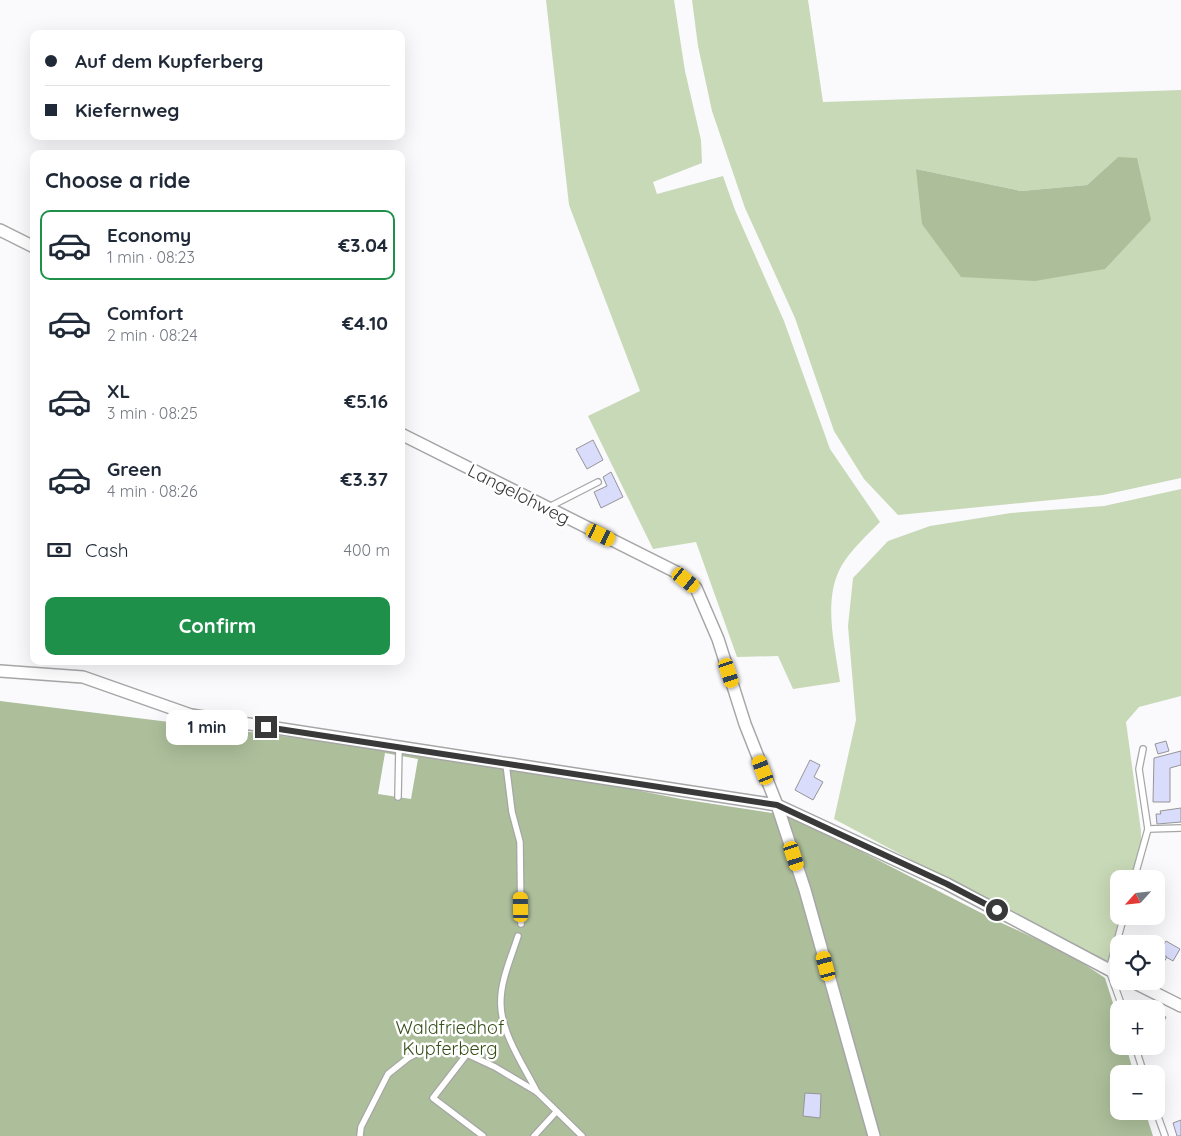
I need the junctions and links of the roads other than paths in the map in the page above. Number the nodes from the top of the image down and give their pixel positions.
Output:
1 (0, 230) edge
2 (30, 245) edge
3 (405, 436) edge
4 (598, 482) dead end
5 (547, 508) junction
6 (0, 671) edge
7 (398, 747) junction
8 (1143, 750) dead end
9 (506, 764) junction
10 (398, 797) dead end
11 (777, 805) junction
12 (1181, 828) edge
13 (1148, 829) junction
14 (1137, 870) edge
15 (521, 924) dead end
16 (518, 936) dead end
17 (1110, 970) edge
18 (1149, 990) edge
19 (1181, 1006) edge
20 (467, 1054) junction
21 (537, 1092) junction
22 (556, 1112) junction
23 (1159, 1120) edge
24 (360, 1136) edge
25 (483, 1136) edge
26 (534, 1136) edge
27 (582, 1136) edge
28 (874, 1136) edge
29 (1165, 1136) edge

1 - 2 street
3 - 5 street, Langelohweg
4 - 5 lane
5 - 11 street, Langelohweg
6 - 7 street
7 - 9 street
7 - 10 lane
8 - 13 lane
9 - 11 street
9 - 15 lane
11 - 17 street
11 - 28 street, Langelohweg
12 - 13 lane
13 - 14 lane
16 - 21 lane
18 - 19 street
20 - 21 lane
20 - 24 lane
20 - 25 lane
21 - 22 lane
22 - 26 lane
22 - 27 lane
23 - 29 lane

